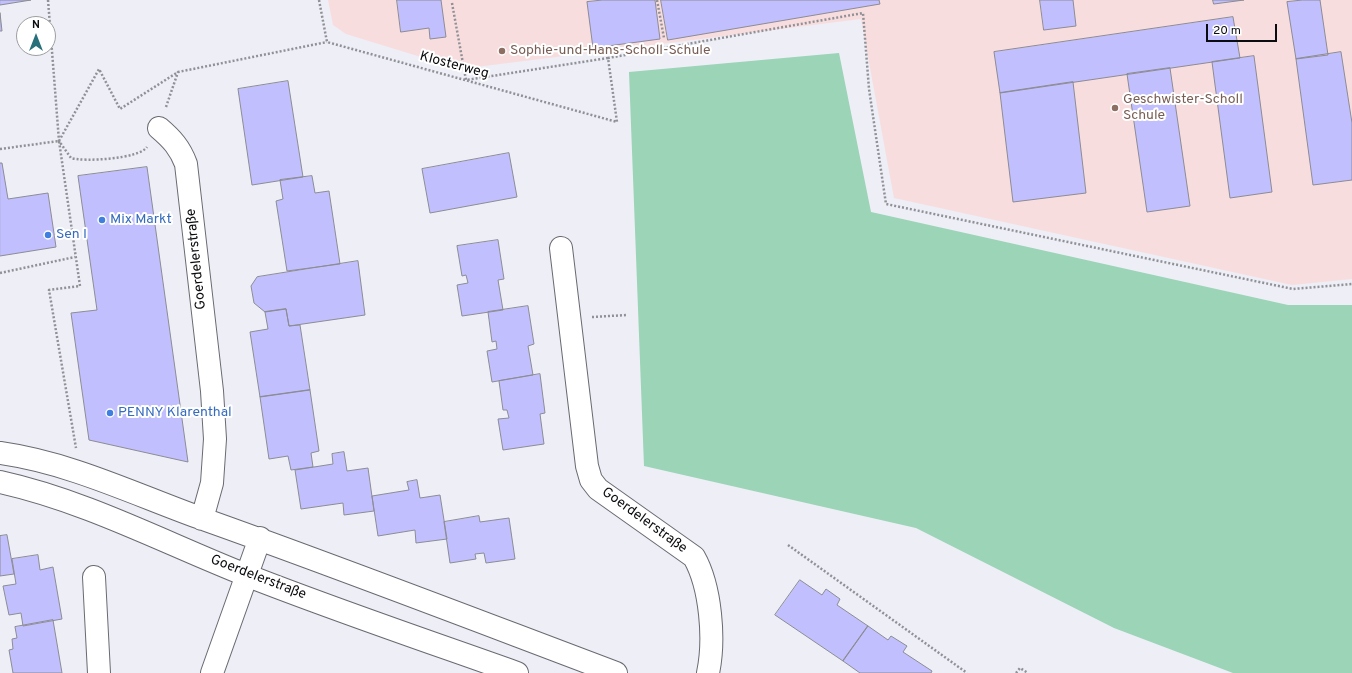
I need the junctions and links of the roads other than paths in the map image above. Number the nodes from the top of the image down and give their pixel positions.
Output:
1 (159, 128) road end
2 (561, 248) dead end
3 (0, 453) edge
4 (0, 482) edge
5 (202, 519) junction
6 (260, 538) junction
7 (246, 575) junction
8 (94, 577) dead end
9 (99, 673) edge
10 (212, 673) edge
11 (517, 673) edge
12 (616, 673) edge
13 (708, 673) edge

1 - 5 street, Goerdelerstraße
2 - 13 street, Goerdelerstraße
3 - 5 street
4 - 7 street, Goerdelerstraße
5 - 6 street
6 - 7 street
6 - 12 street
7 - 10 street
7 - 11 street, Goerdelerstraße
8 - 9 street

